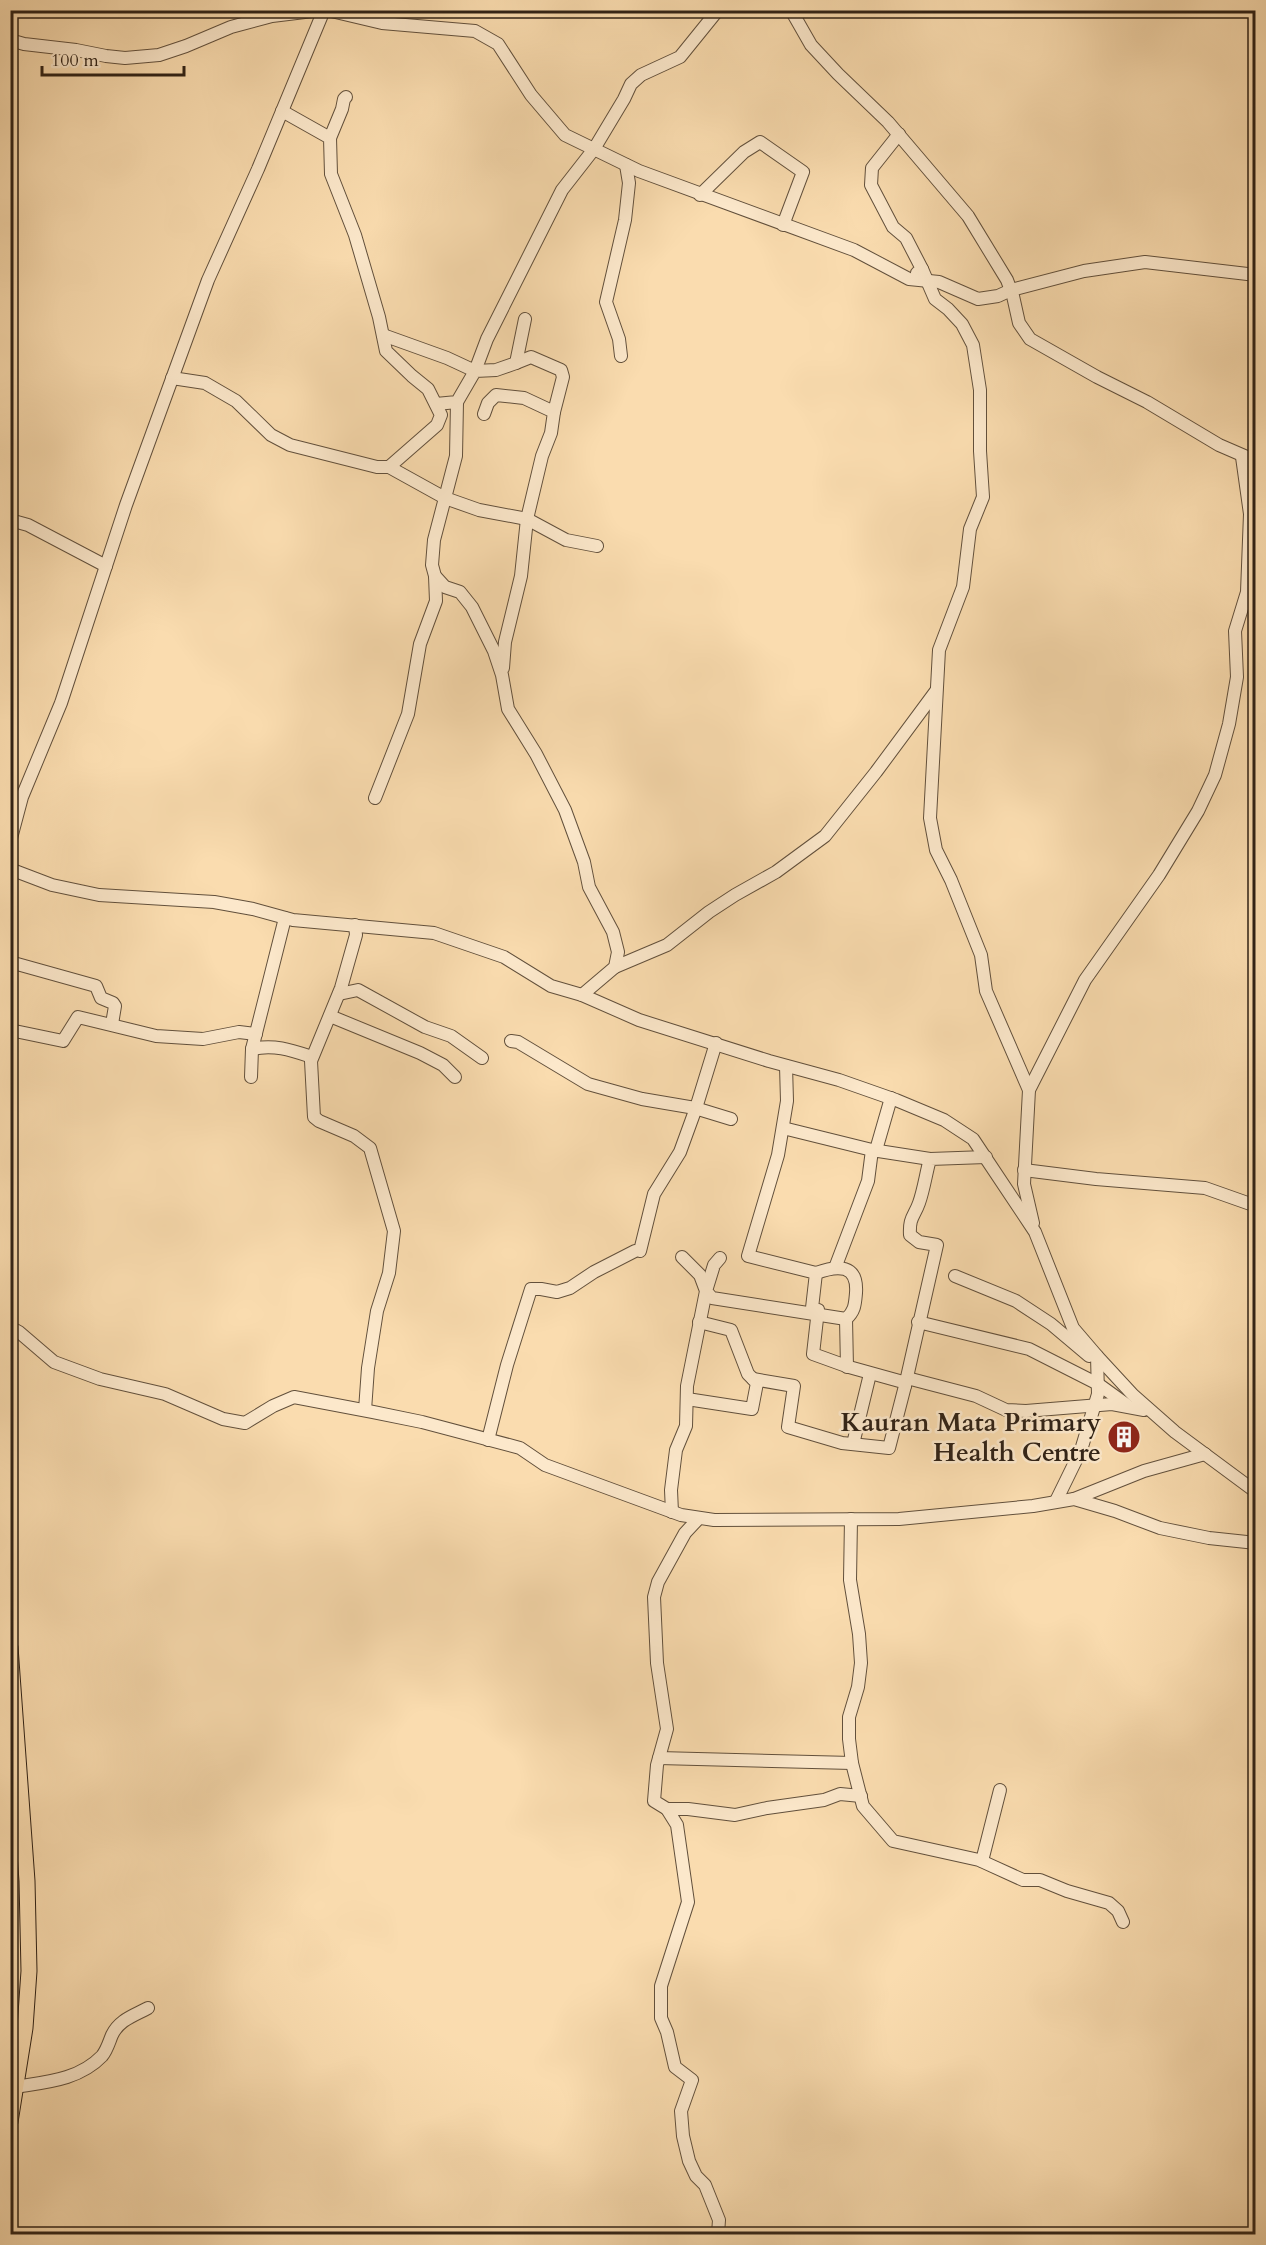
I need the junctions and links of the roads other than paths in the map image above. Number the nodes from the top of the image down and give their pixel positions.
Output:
1 (324, 10) edge
2 (718, 10) edge
3 (791, 10) edge
4 (10, 40) edge
5 (346, 97) dead end
6 (282, 111) junction
7 (898, 134) junction
8 (330, 138) junction
9 (594, 148) junction
10 (626, 165) junction
11 (700, 195) junction
12 (783, 225) junction
13 (924, 275) junction
14 (1256, 275) edge
15 (1011, 290) junction
16 (525, 319) dead end
17 (383, 335) junction
18 (621, 356) dead end
19 (516, 363) junction
20 (475, 371) junction
21 (172, 378) junction
22 (457, 402) junction
23 (436, 404) junction
24 (554, 412) junction
25 (484, 414) dead end
26 (1242, 457) junction
27 (1256, 461) edge
28 (389, 467) junction
29 (445, 498) junction
30 (527, 519) junction
31 (10, 520) edge
32 (597, 546) dead end
33 (106, 566) junction
34 (435, 576) junction
35 (502, 675) junction
36 (937, 690) junction
37 (375, 798) dead end
38 (10, 842) edge
39 (10, 869) edge
40 (285, 918) junction
41 (355, 925) junction
42 (10, 962) edge
43 (615, 967) junction
44 (339, 994) junction
45 (582, 995) junction
46 (330, 1016) junction
47 (112, 1024) junction
48 (10, 1030) edge
49 (256, 1034) junction
50 (511, 1041) dead end
51 (716, 1043) junction
52 (252, 1049) junction
53 (312, 1057) junction
54 (482, 1058) dead end
55 (786, 1066) junction
56 (251, 1077) dead end
57 (455, 1077) dead end
58 (1029, 1090) junction
59 (891, 1098) junction
60 (696, 1108) junction
61 (731, 1119) dead end
62 (783, 1128) junction
63 (874, 1150) junction
64 (986, 1157) junction
65 (930, 1159) junction
66 (1024, 1170) junction
67 (1256, 1206) edge
68 (1035, 1232) junction
69 (682, 1257) dead end
70 (720, 1258) dead end
71 (835, 1268) junction
72 (816, 1273) junction
73 (955, 1276) dead end
74 (706, 1291) junction
75 (818, 1314) junction
76 (846, 1319) junction
77 (699, 1322) junction
78 (918, 1322) junction
79 (10, 1327) edge
80 (1097, 1360) junction
81 (847, 1367) junction
82 (870, 1374) junction
83 (753, 1378) junction
84 (906, 1382) junction
85 (1098, 1384) junction
86 (687, 1399) junction
87 (1095, 1404) junction
88 (1146, 1407) junction
89 (1132, 1409) junction
90 (365, 1410) junction
91 (488, 1440) junction
92 (853, 1444) junction
93 (1205, 1454) junction
94 (1256, 1492) edge
95 (1074, 1500) junction
96 (1056, 1501) junction
97 (672, 1512) junction
98 (699, 1518) junction
99 (851, 1520) junction
100 (1256, 1543) edge
101 (10, 1647) edge
102 (659, 1758) junction
103 (14, 1761) edge
104 (852, 1763) junction
105 (1000, 1790) dead end
106 (861, 1796) junction
107 (667, 1809) junction
108 (982, 1862) junction
109 (1123, 1922) dead end
110 (148, 2008) dead end
111 (15, 2087) junction
112 (10, 2122) edge
113 (718, 2235) edge

1 - 4 street
1 - 6 street
1 - 9 street
2 - 9 street
3 - 7 street
5 - 8 street
6 - 8 street
6 - 21 street
7 - 13 street
7 - 15 street
8 - 17 street
9 - 10 street
9 - 20 street
10 - 11 street
10 - 18 street
11 - 12 street
11 - 12 street
12 - 13 street
13 - 15 street
13 - 36 street
14 - 15 street
15 - 26 street
16 - 19 street
17 - 20 street
17 - 23 street
19 - 20 street
19 - 24 street
20 - 22 street
21 - 28 street
21 - 33 street
22 - 23 street
22 - 29 street
23 - 28 street
24 - 25 street
24 - 30 street
26 - 27 street
26 - 58 street
28 - 29 street
29 - 30 street
29 - 34 street
30 - 32 street
30 - 35 street
31 - 33 street
33 - 38 street
34 - 35 street
34 - 37 street
35 - 43 street
36 - 43 street
36 - 58 street
39 - 40 street
40 - 41 street
40 - 49 street
41 - 44 street
41 - 45 street
42 - 47 street
43 - 45 street
44 - 46 street
44 - 54 street
45 - 51 street
46 - 53 street
46 - 57 street
47 - 48 street
47 - 49 street
49 - 52 street
50 - 60 street
51 - 55 street
51 - 60 street
52 - 53 street
52 - 56 street
53 - 90 street
55 - 59 street
55 - 62 street
58 - 66 street
59 - 63 street
59 - 64 street
60 - 61 street
60 - 91 street
62 - 63 street
62 - 72 street
63 - 65 street
63 - 71 street
64 - 65 street
64 - 68 street
65 - 78 street
66 - 67 street
66 - 68 street
68 - 80 street
69 - 74 street
70 - 74 street
71 - 72 street
71 - 76 street
72 - 75 street
73 - 80 street
74 - 75 street
74 - 77 street
75 - 76 street
75 - 81 street
76 - 81 street
77 - 83 street
77 - 86 street
78 - 84 street
78 - 85 street
79 - 90 street
80 - 85 street
80 - 88 street
81 - 82 street
82 - 84 street
82 - 92 street
83 - 86 street
83 - 92 street
84 - 87 street
84 - 92 street
85 - 87 street
85 - 89 street
86 - 97 street
87 - 89 street
87 - 96 street
88 - 89 street
88 - 93 street
90 - 91 street
91 - 97 street
93 - 94 street
93 - 95 street
95 - 96 street
95 - 100 street
96 - 99 street
97 - 98 street
98 - 99 street
98 - 102 street
99 - 104 street
101 - 103 main road
102 - 104 street
102 - 107 street
103 - 111 main road
104 - 106 street
105 - 108 street
106 - 107 street
106 - 108 street
107 - 113 street
108 - 109 street
110 - 111 street
111 - 112 main road

